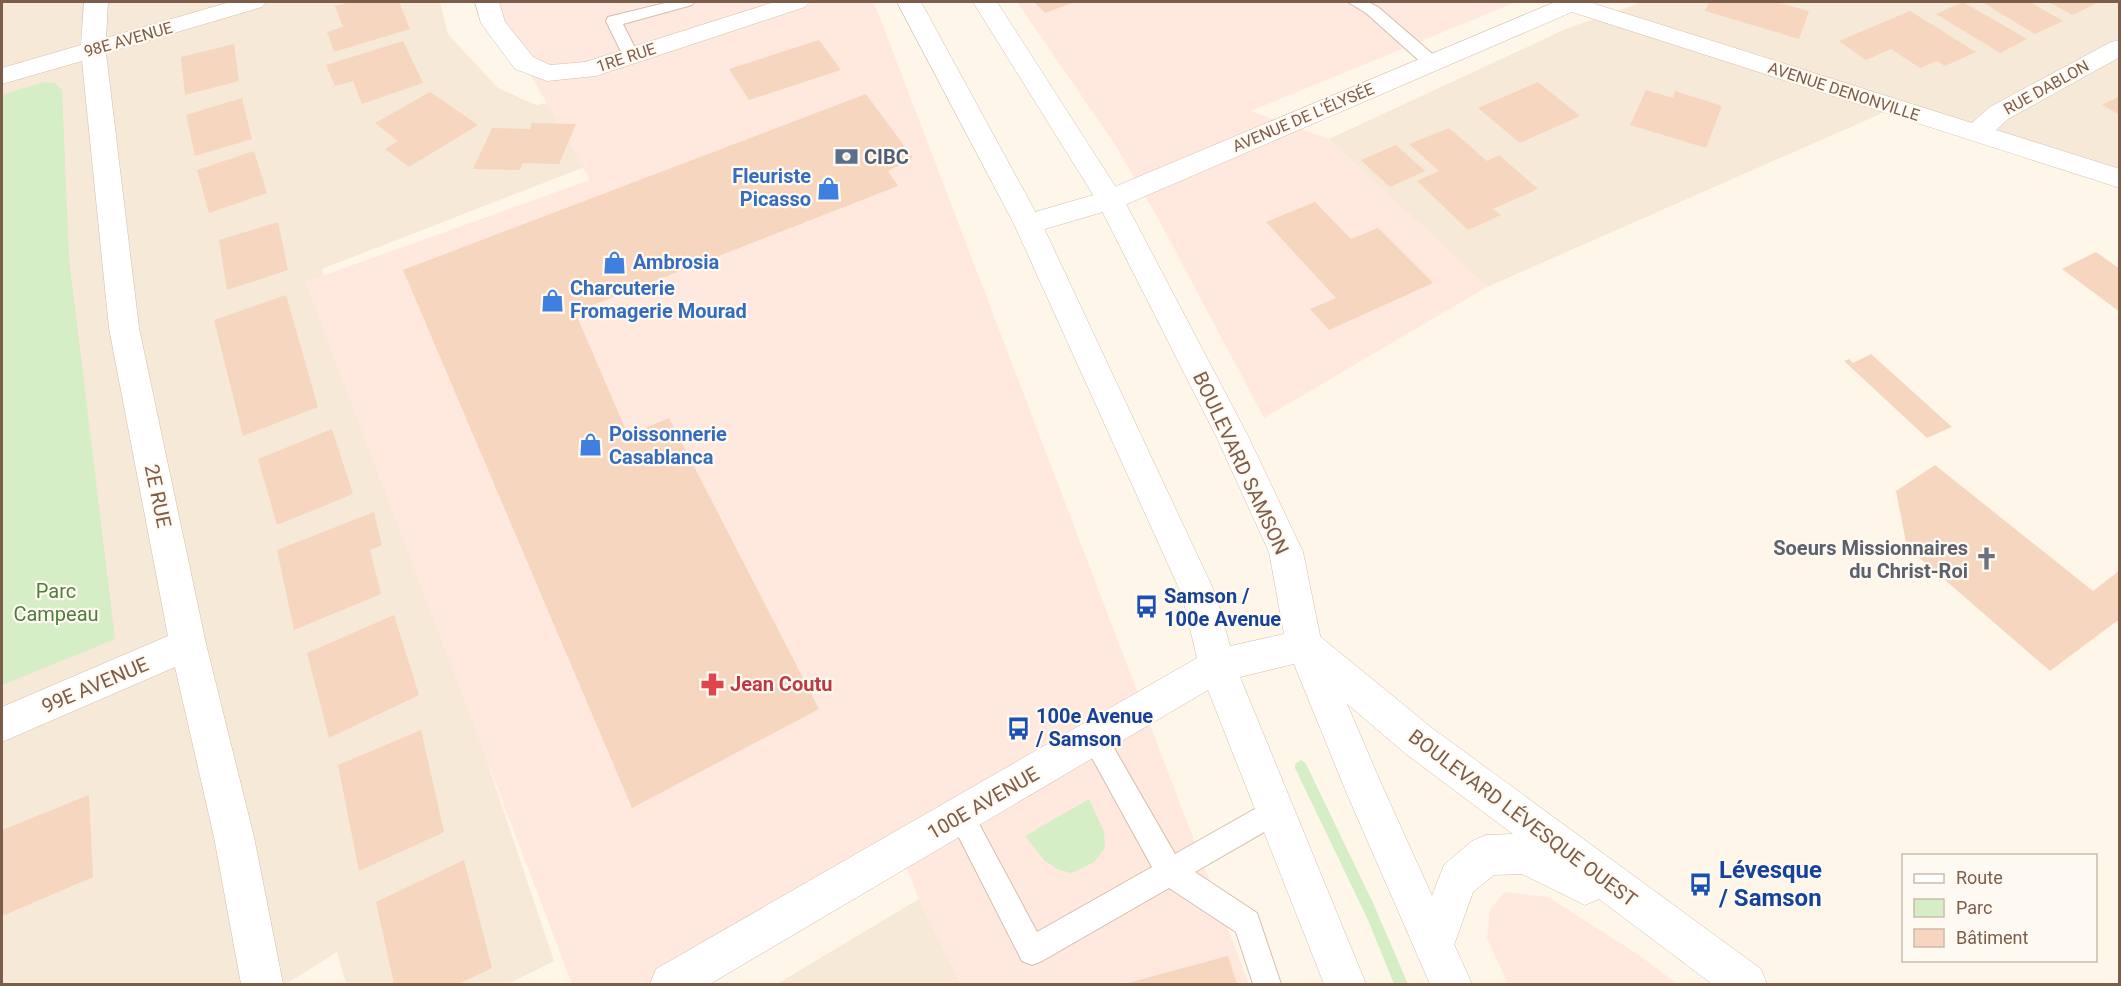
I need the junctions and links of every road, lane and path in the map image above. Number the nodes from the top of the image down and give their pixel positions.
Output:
1 (96, 2) edge
2 (255, 2) edge
3 (487, 2) edge
4 (686, 2) edge
5 (798, 2) edge
6 (909, 2) edge
7 (985, 2) edge
8 (1356, 2) edge
9 (1572, 2) edge
10 (2120, 47) edge
11 (93, 50) junction
12 (631, 56) junction
13 (1430, 62) junction
14 (2, 76) edge
15 (1977, 133) junction
16 (2120, 179) edge
17 (1110, 200) junction
18 (1028, 224) junction
19 (188, 644) junction
20 (1305, 645) junction
21 (1217, 666) junction
22 (2, 725) edge
23 (1094, 738) junction
24 (1276, 812) junction
25 (961, 816) junction
26 (1170, 872) junction
27 (1680, 934) junction
28 (1434, 944) junction
29 (262, 984) edge
30 (671, 984) edge
31 (1268, 984) edge
32 (1345, 984) edge
33 (1450, 984) edge
34 (1746, 984) edge

1 - 11 street, 2E RUE
2 - 11 street, 98E AVENUE
3 - 12 street, 1RE RUE
4 - 12 lane
5 - 12 street, 1RE RUE
6 - 18 street
7 - 17 street, BOULEVARD SAMSON
8 - 13 lane
9 - 13 street, AVENUE DE L'ÉLYSÉE
9 - 15 street, AVENUE DENONVILLE
10 - 15 street, RUE DABLON
11 - 14 street, 98E AVENUE
11 - 19 street, 2E RUE
13 - 17 street, AVENUE DE L'ÉLYSÉE
15 - 16 street, AVENUE DENONVILLE
17 - 18 street, AVENUE DE L'ÉLYSÉE
17 - 20 street, BOULEVARD SAMSON
18 - 21 street
19 - 22 street, 99E AVENUE
19 - 29 street, 2E RUE
20 - 21 street, 100E AVENUE
20 - 27 street, BOULEVARD LÉVESQUE OUEST
20 - 28 street, BOULEVARD SAMSON
21 - 23 street, 100E AVENUE
21 - 24 street
23 - 25 street, 100E AVENUE
23 - 26 lane
24 - 26 lane
24 - 32 street
25 - 26 lane
25 - 30 street, 100E AVENUE
26 - 31 lane
27 - 28 street
27 - 34 street, BOULEVARD LÉVESQUE OUEST
28 - 33 street, BOULEVARD SAMSON

